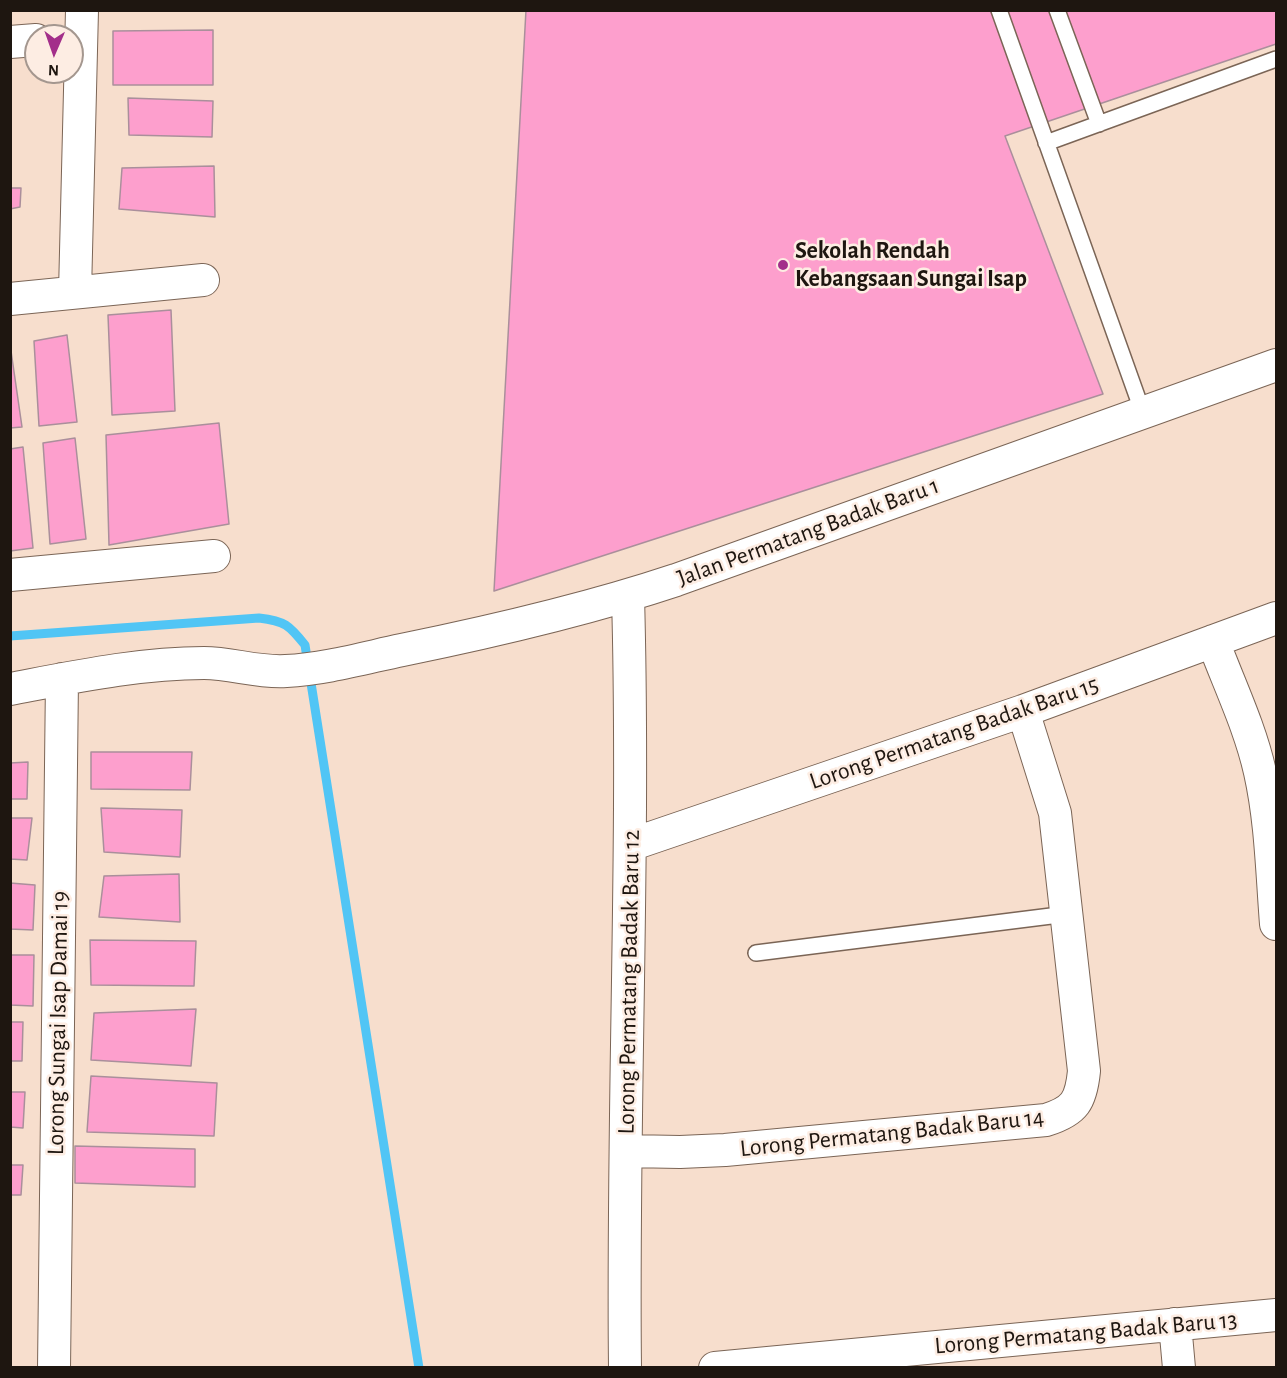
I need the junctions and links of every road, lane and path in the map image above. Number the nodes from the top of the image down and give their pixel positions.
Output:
1 (999, 10) edge
2 (1057, 10) edge
3 (1276, 59) edge
4 (77, 84) edge
5 (1099, 124) junction
6 (1046, 143) junction
7 (203, 280) dead end
8 (75, 292) junction
9 (10, 299) edge
10 (1276, 365) edge
11 (1143, 413) junction
12 (214, 556) dead end
13 (10, 574) edge
14 (628, 596) junction
15 (1276, 618) edge
16 (1213, 641) junction
17 (62, 679) junction
18 (10, 689) edge
19 (1023, 711) junction
20 (630, 844) junction
21 (1067, 915) junction
22 (1276, 924) edge
23 (756, 953) dead end
24 (627, 1151) junction
25 (1276, 1315) edge
26 (1175, 1324) junction
27 (54, 1368) edge
28 (625, 1368) edge
29 (715, 1368) edge
30 (1179, 1368) edge

1 - 6 lane
2 - 5 lane
3 - 5 lane
4 - 8 street
5 - 6 lane
6 - 11 lane
7 - 8 street
8 - 9 street
10 - 11 street, Jalan Permatang Badak Baru 1
11 - 14 street, Jalan Permatang Badak Baru 1
12 - 13 street
14 - 17 street, Jalan Permatang Badak Baru 1
14 - 20 street, Lorong Permatang Badak Baru 12
15 - 16 street, Lorong Permatang Badak Baru 15
16 - 19 street, Lorong Permatang Badak Baru 15
16 - 22 street
17 - 18 street, Jalan Permatang Badak Baru 1
17 - 27 street, Lorong Sungai Isap Damai 19
19 - 20 street, Lorong Permatang Badak Baru 15
19 - 21 street, Lorong Permatang Badak Baru 14
20 - 24 street, Lorong Permatang Badak Baru 12
21 - 23 lane
21 - 24 street, Lorong Permatang Badak Baru 14
24 - 28 street, Lorong Permatang Badak Baru 12
25 - 26 street, Lorong Permatang Badak Baru 13
26 - 29 street, Lorong Permatang Badak Baru 13
26 - 30 street

